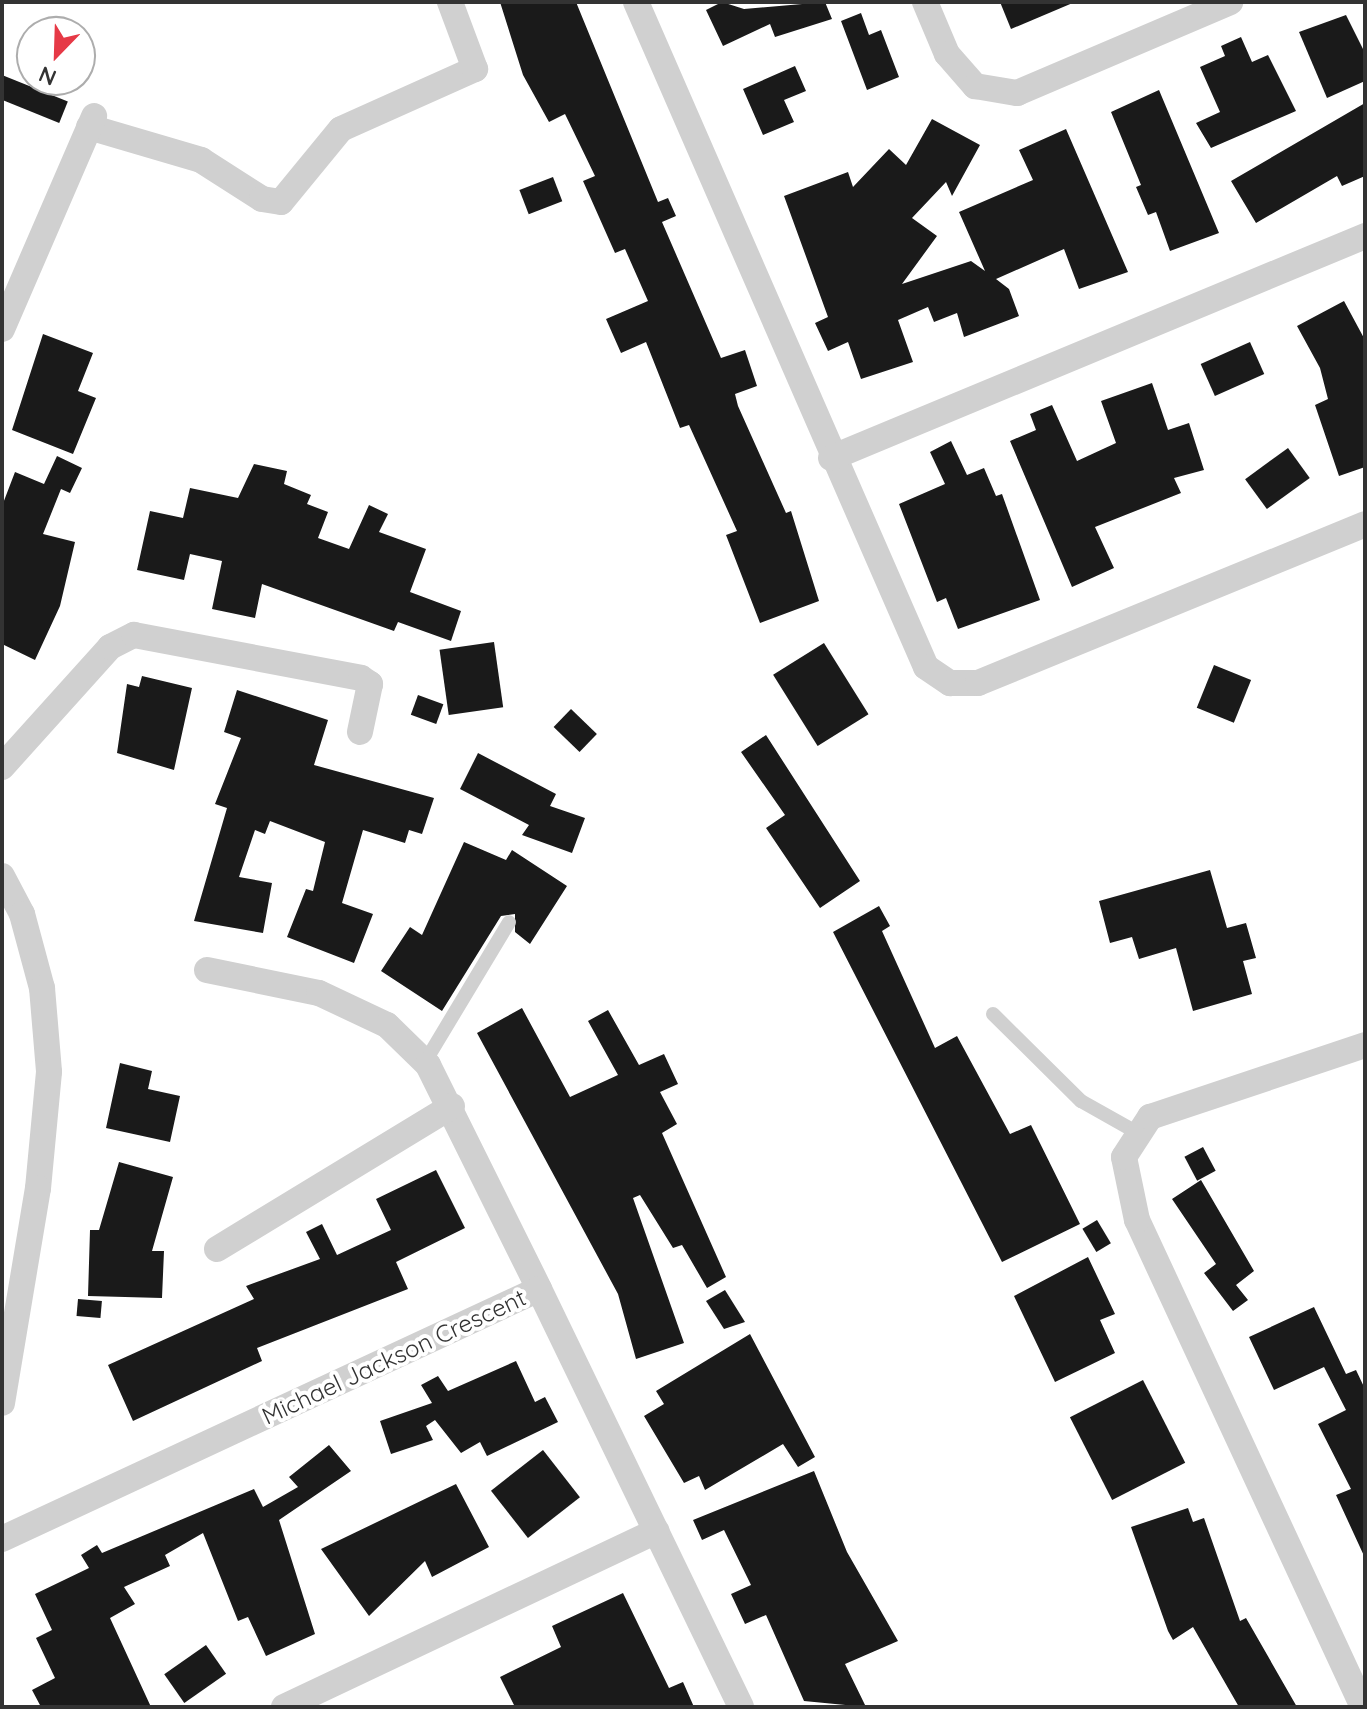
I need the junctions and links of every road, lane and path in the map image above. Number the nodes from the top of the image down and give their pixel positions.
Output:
1 (450, 2) edge
2 (636, 2) edge
3 (925, 2) edge
4 (1230, 2) edge
5 (1365, 236) edge
6 (2, 329) edge
7 (831, 458) junction
8 (1365, 524) edge
9 (360, 732) dead end
10 (2, 767) edge
11 (2, 876) edge
12 (509, 922) dead end
13 (207, 970) dead end
14 (993, 1014) dead end
15 (1365, 1045) edge
16 (425, 1062) junction
17 (452, 1106) junction
18 (1136, 1132) junction
19 (217, 1249) dead end
20 (539, 1289) junction
21 (2, 1403) edge
22 (657, 1531) junction
23 (2, 1539) edge
24 (284, 1707) edge
25 (741, 1707) edge
26 (1363, 1707) edge

1 - 6 street
2 - 7 street
3 - 4 street
5 - 7 street
7 - 8 street
9 - 10 street
11 - 21 street
12 - 16 lane
13 - 16 street
14 - 18 lane
15 - 18 street
16 - 17 street
17 - 19 street
17 - 20 street
18 - 26 street
20 - 22 street, Michael Jackson Crescent
20 - 23 street, Michael Jackson Crescent
22 - 24 street
22 - 25 street, Michael Jackson Crescent

